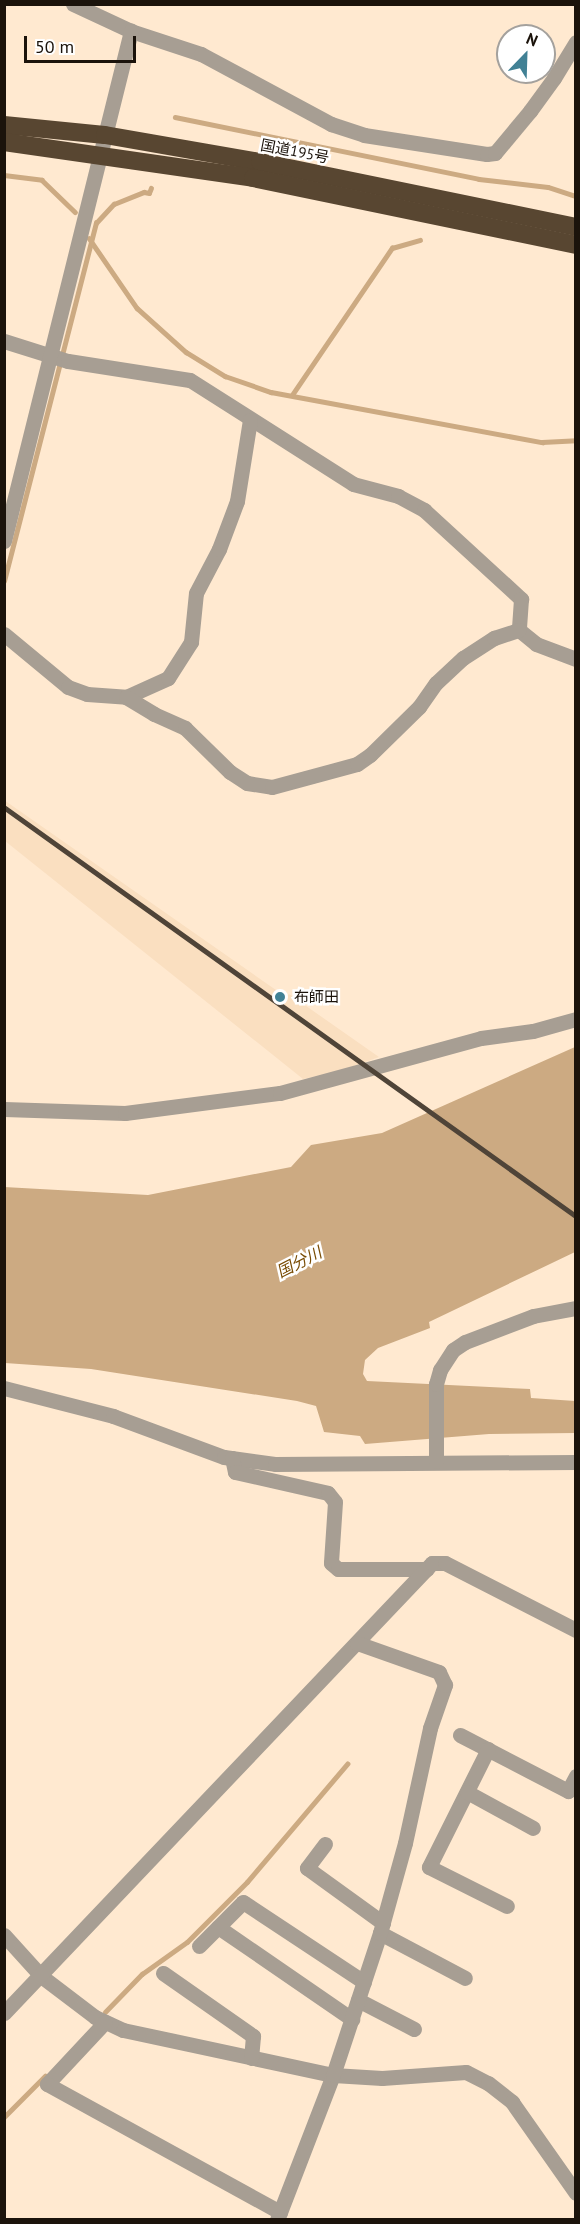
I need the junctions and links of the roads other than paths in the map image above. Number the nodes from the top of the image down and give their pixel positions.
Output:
1 (72, 4) edge
2 (131, 31) junction
3 (576, 42) edge
4 (4, 124) edge
5 (105, 135) junction
6 (4, 142) edge
7 (100, 156) junction
8 (576, 227) edge
9 (576, 245) edge
10 (4, 341) edge
11 (57, 358) junction
12 (250, 420) junction
13 (4, 541) edge
14 (519, 630) junction
15 (4, 634) edge
16 (576, 659) edge
17 (126, 697) junction
18 (576, 1019) edge
19 (4, 1109) edge
20 (576, 1308) edge
21 (4, 1388) edge
22 (4, 1394) edge
23 (36, 1394) junction
24 (436, 1456) junction
25 (232, 1458) junction
26 (576, 1462) edge
27 (427, 1569) junction
28 (576, 1630) edge
29 (357, 1643) junction
30 (460, 1735) dead end
31 (488, 1749) junction
32 (576, 1776) edge
33 (467, 1792) junction
34 (533, 1827) dead end
35 (326, 1844) dead end
36 (507, 1906) dead end
37 (218, 1927) junction
38 (382, 1928) junction
39 (4, 1935) edge
40 (199, 1946) dead end
41 (163, 1973) dead end
42 (41, 1976) junction
43 (465, 1978) dead end
44 (364, 1982) junction
45 (358, 2000) junction
46 (4, 2013) edge
47 (352, 2019) junction
48 (105, 2022) junction
49 (414, 2029) dead end
50 (251, 2058) junction
51 (333, 2075) junction
52 (576, 2193) edge
53 (278, 2216) edge

1 - 2 street
2 - 3 street
2 - 5 street
4 - 5 highway, 国道195号
5 - 7 street
5 - 8 highway, 国道195号
6 - 7 highway
7 - 9 highway
7 - 11 street
10 - 11 street
11 - 12 street
11 - 13 street
12 - 14 street
12 - 17 street
14 - 16 street
14 - 17 street
15 - 17 street
18 - 19 street
20 - 24 street
21 - 23 street
22 - 23 street
23 - 25 street
24 - 25 street
24 - 26 street
25 - 27 street
27 - 28 street
27 - 29 street
29 - 38 street
29 - 42 street
30 - 31 street
31 - 32 street
31 - 33 street
33 - 34 street
33 - 36 street
35 - 38 street
37 - 40 street
37 - 44 street
37 - 47 street
38 - 43 street
38 - 44 street
39 - 42 street
41 - 50 street
42 - 46 street
42 - 48 street
44 - 45 street
45 - 47 street
45 - 49 street
47 - 51 street
48 - 50 street
48 - 53 street
50 - 51 street
51 - 52 street
51 - 53 street

